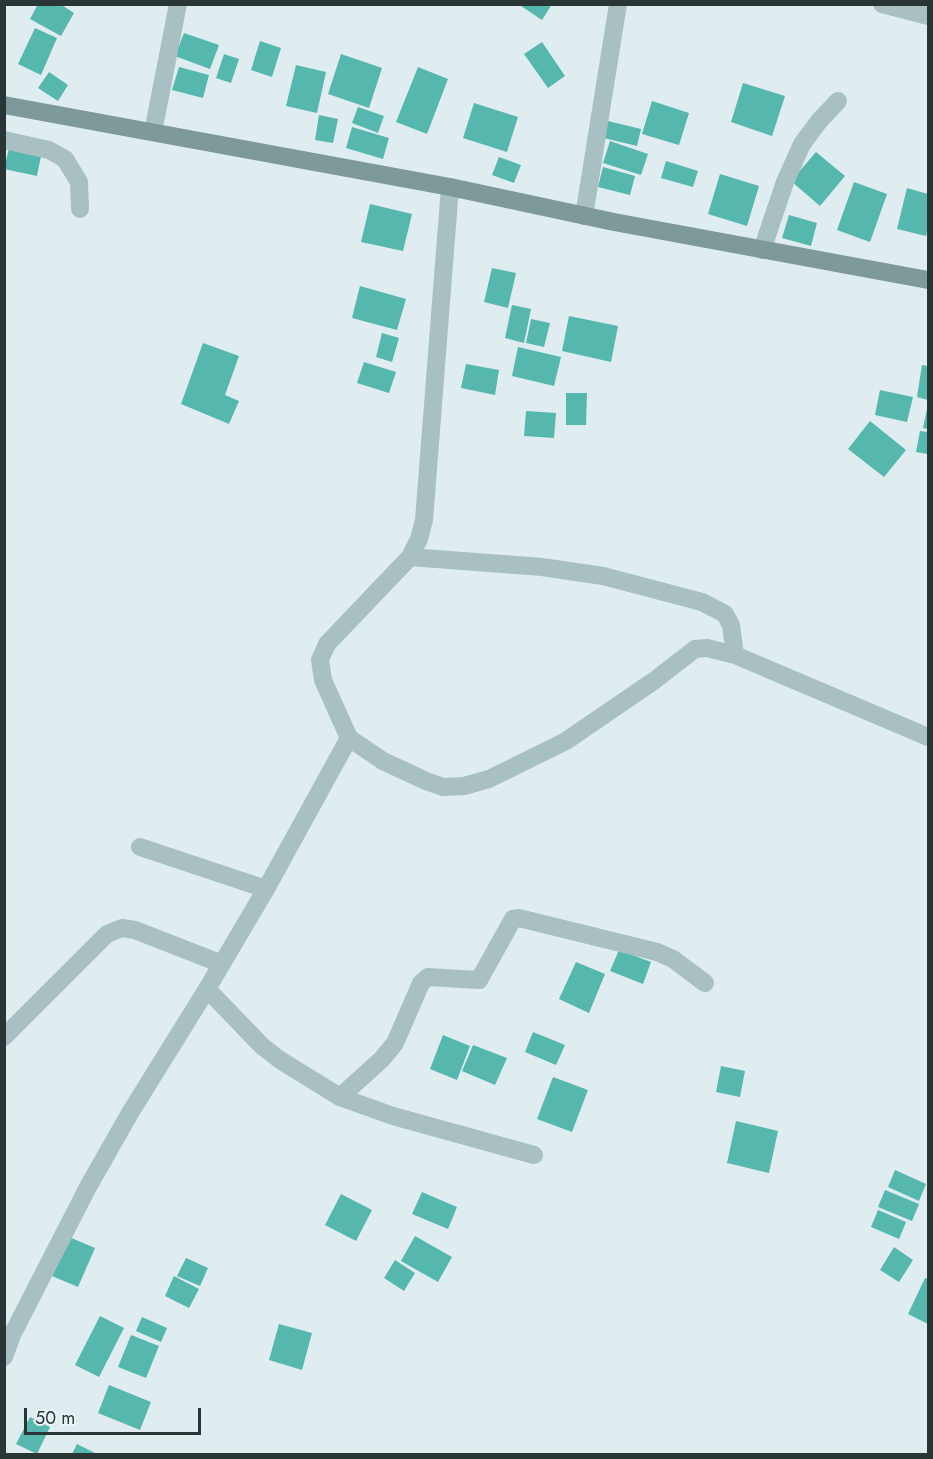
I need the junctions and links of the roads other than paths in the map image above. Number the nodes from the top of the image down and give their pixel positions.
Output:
1 (178, 4) edge
2 (618, 4) edge
3 (882, 4) edge
4 (928, 16) edge
5 (838, 101) dead end
6 (4, 105) edge
7 (153, 132) junction
8 (4, 140) edge
9 (450, 187) junction
10 (80, 209) dead end
11 (584, 216) junction
12 (762, 250) junction
13 (928, 280) edge
14 (410, 557) junction
15 (735, 655) junction
16 (928, 737) edge
17 (349, 738) junction
18 (140, 847) dead end
19 (266, 888) junction
20 (222, 964) junction
21 (705, 982) dead end
22 (207, 989) junction
23 (4, 1037) edge
24 (340, 1097) junction
25 (534, 1155) dead end
26 (4, 1357) edge

1 - 7 street
2 - 11 street
3 - 4 street
5 - 12 street
6 - 7 main road
7 - 9 main road
8 - 10 street
9 - 11 main road
9 - 14 street
11 - 12 main road
12 - 13 main road
14 - 15 street
14 - 17 street
15 - 16 street
15 - 17 street
17 - 19 street
18 - 19 street
19 - 20 street
20 - 22 street
20 - 23 street
21 - 24 street
22 - 24 street
22 - 26 street
24 - 25 street

